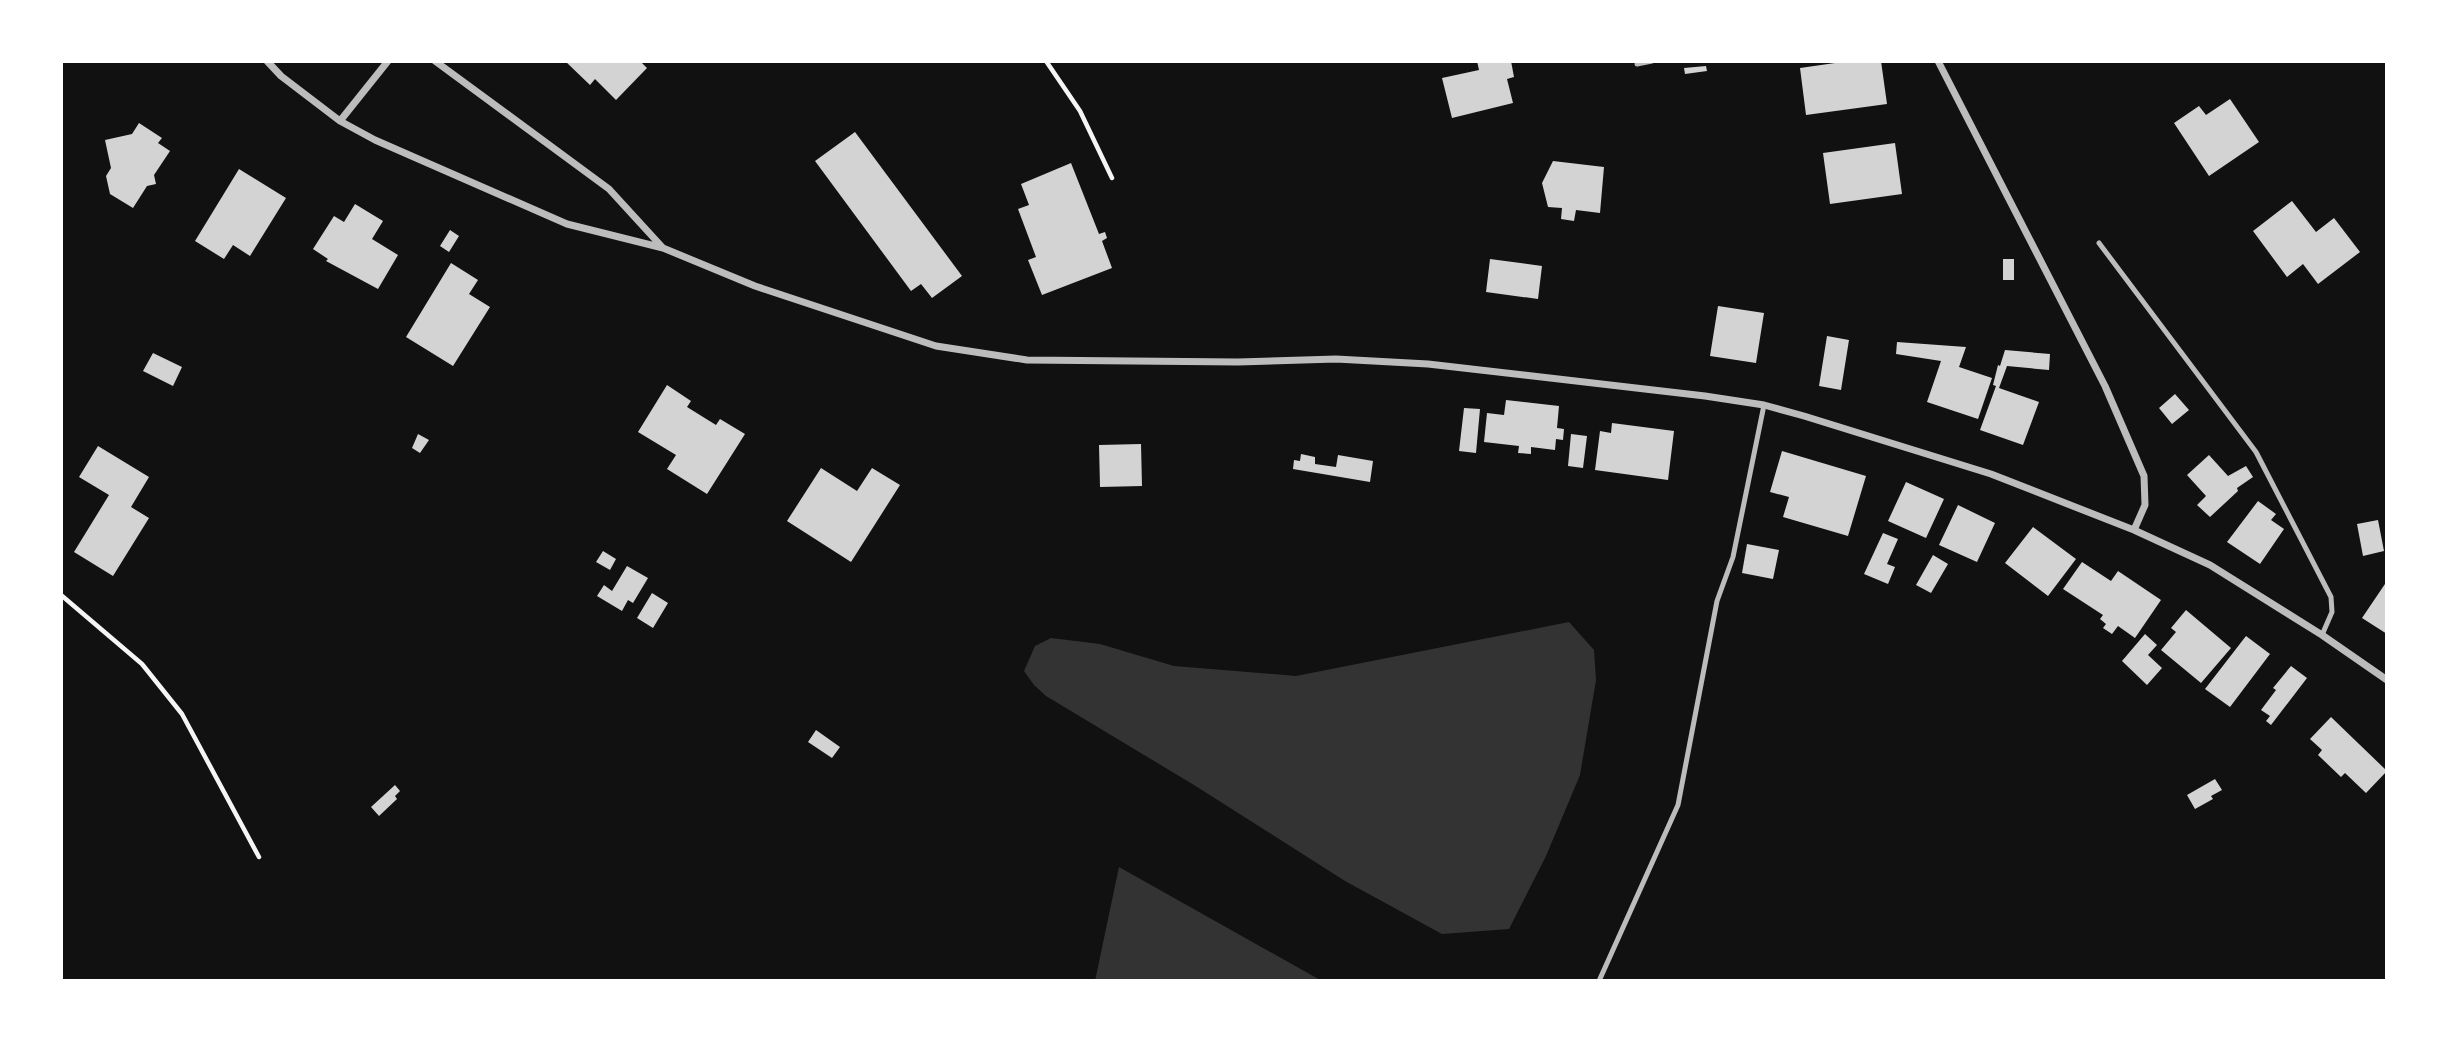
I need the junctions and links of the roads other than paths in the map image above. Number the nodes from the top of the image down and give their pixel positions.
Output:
1 (267, 61) edge
2 (388, 61) edge
3 (435, 61) edge
4 (1653, 61) edge
5 (1938, 61) edge
6 (1637, 64) dead end
7 (340, 121) junction
8 (2099, 243) dead end
9 (663, 248) junction
10 (1764, 405) junction
11 (2134, 530) junction
12 (2322, 635) junction
13 (2387, 680) edge
14 (1599, 981) edge

1 - 7 street
2 - 7 street
3 - 9 street
4 - 6 lane
5 - 11 street
7 - 9 street
8 - 12 lane
9 - 10 street
10 - 11 street
10 - 14 lane
11 - 12 street
12 - 13 street

